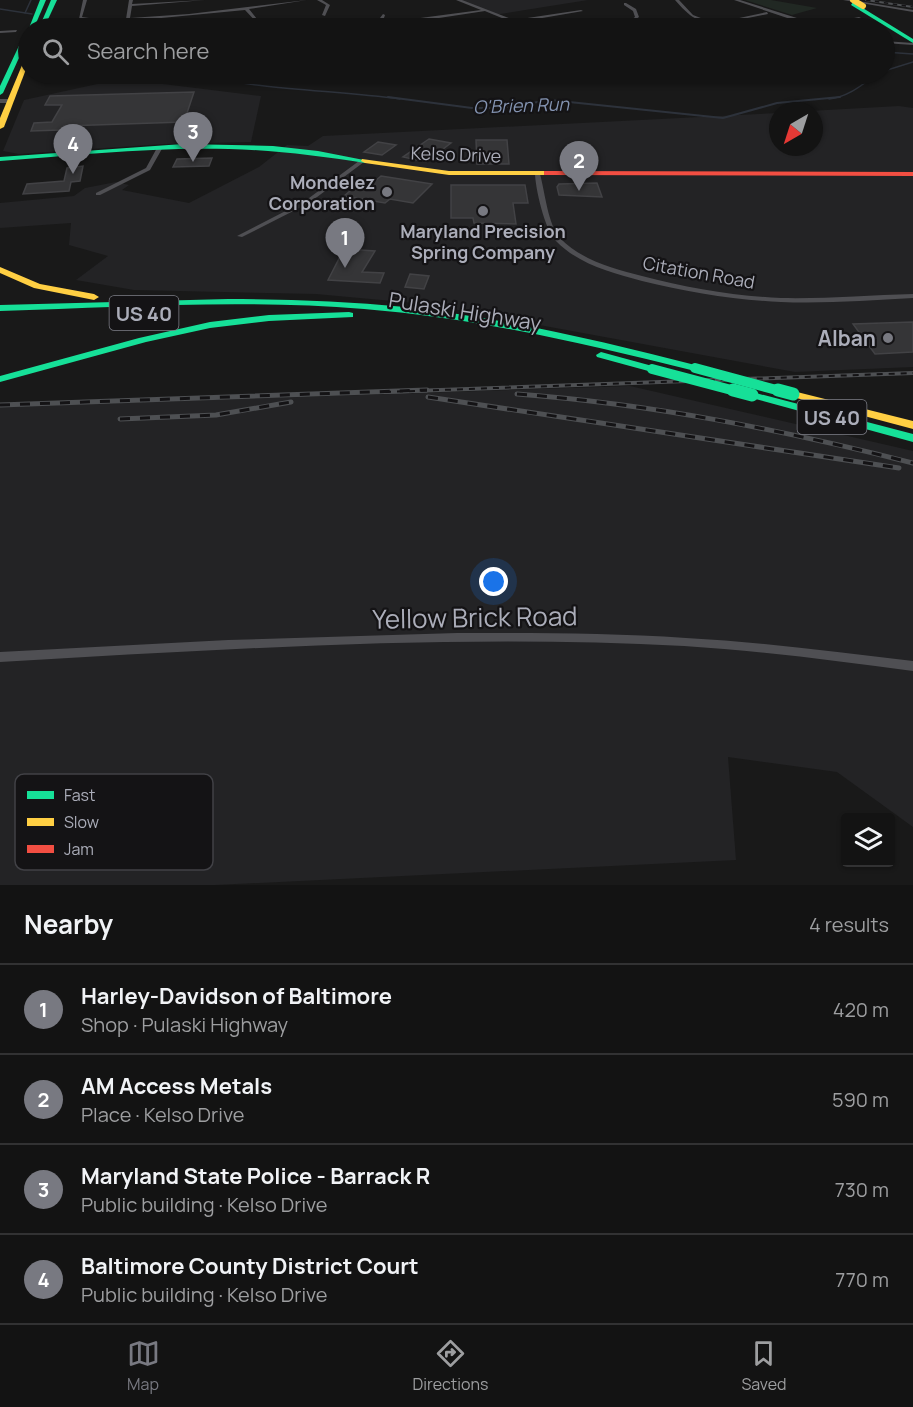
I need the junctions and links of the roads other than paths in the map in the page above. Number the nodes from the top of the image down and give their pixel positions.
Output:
1 (43, 0) edge
2 (54, 0) edge
3 (85, 0) edge
4 (203, 0) edge
5 (305, 0) edge
6 (319, 0) edge
7 (458, 0) edge
8 (677, 0) edge
9 (736, 0) edge
10 (131, 3) edge
11 (625, 4) dead end
12 (853, 5) edge
13 (246, 8) junction
14 (483, 11) junction
15 (581, 11) dead end
16 (913, 11) edge
17 (769, 12) junction
18 (324, 15) dead end
19 (383, 15) dead end
20 (31, 18) edge
21 (35, 18) edge
22 (81, 18) edge
23 (128, 18) edge
24 (139, 18) edge
25 (254, 18) edge
26 (382, 18) edge
27 (437, 18) edge
28 (500, 18) edge
29 (535, 18) edge
30 (636, 18) edge
31 (697, 18) edge
32 (737, 18) edge
33 (788, 18) edge
34 (834, 18) edge
35 (877, 18) edge
36 (895, 28) edge
37 (18, 32) edge
38 (1, 40) edge
39 (895, 42) edge
40 (913, 42) edge
41 (18, 47) edge
42 (18, 74) edge
43 (3, 98) edge
44 (0, 127) edge
45 (160, 147) junction
46 (0, 158) edge
47 (361, 162) junction
48 (537, 174) junction
49 (913, 174) edge
50 (98, 194) dead end
51 (240, 236) dead end
52 (0, 270) edge
53 (913, 296) edge
54 (200, 302) junction
55 (0, 308) edge
56 (359, 312) junction
57 (0, 317) edge
58 (0, 379) edge
59 (913, 425) edge
60 (913, 438) edge
61 (0, 657) edge
62 (913, 666) edge

1 - 20 main road
2 - 21 main road
3 - 22 street
4 - 10 street
5 - 13 street
6 - 18 street
7 - 14 street
8 - 31 street
9 - 17 street
10 - 23 street
11 - 30 street
12 - 16 street
12 - 34 street
12 - 35 main road
13 - 24 street
13 - 25 street
14 - 27 street
14 - 28 street
15 - 29 street
17 - 32 street
17 - 33 street
19 - 26 street
36 - 40 main road
37 - 38 street
39 - 40 street
41 - 43 main road
42 - 43 main road
43 - 44 main road
45 - 46 main road, Kelso Drive
45 - 47 main road, Kelso Drive
45 - 50 street
47 - 48 main road, Kelso Drive
47 - 51 street
48 - 49 main road, Kelso Drive
48 - 53 street, Citation Road
52 - 54 main road
54 - 55 main road, Pulaski Highway / US 40
54 - 56 main road, Pulaski Highway / US 40
56 - 57 main road, Pulaski Highway / US 40
56 - 58 main road
56 - 59 main road, Pulaski Highway / US 40, bridge
56 - 60 main road, Pulaski Highway / US 40, bridge
61 - 62 street, Yellow Brick Road

